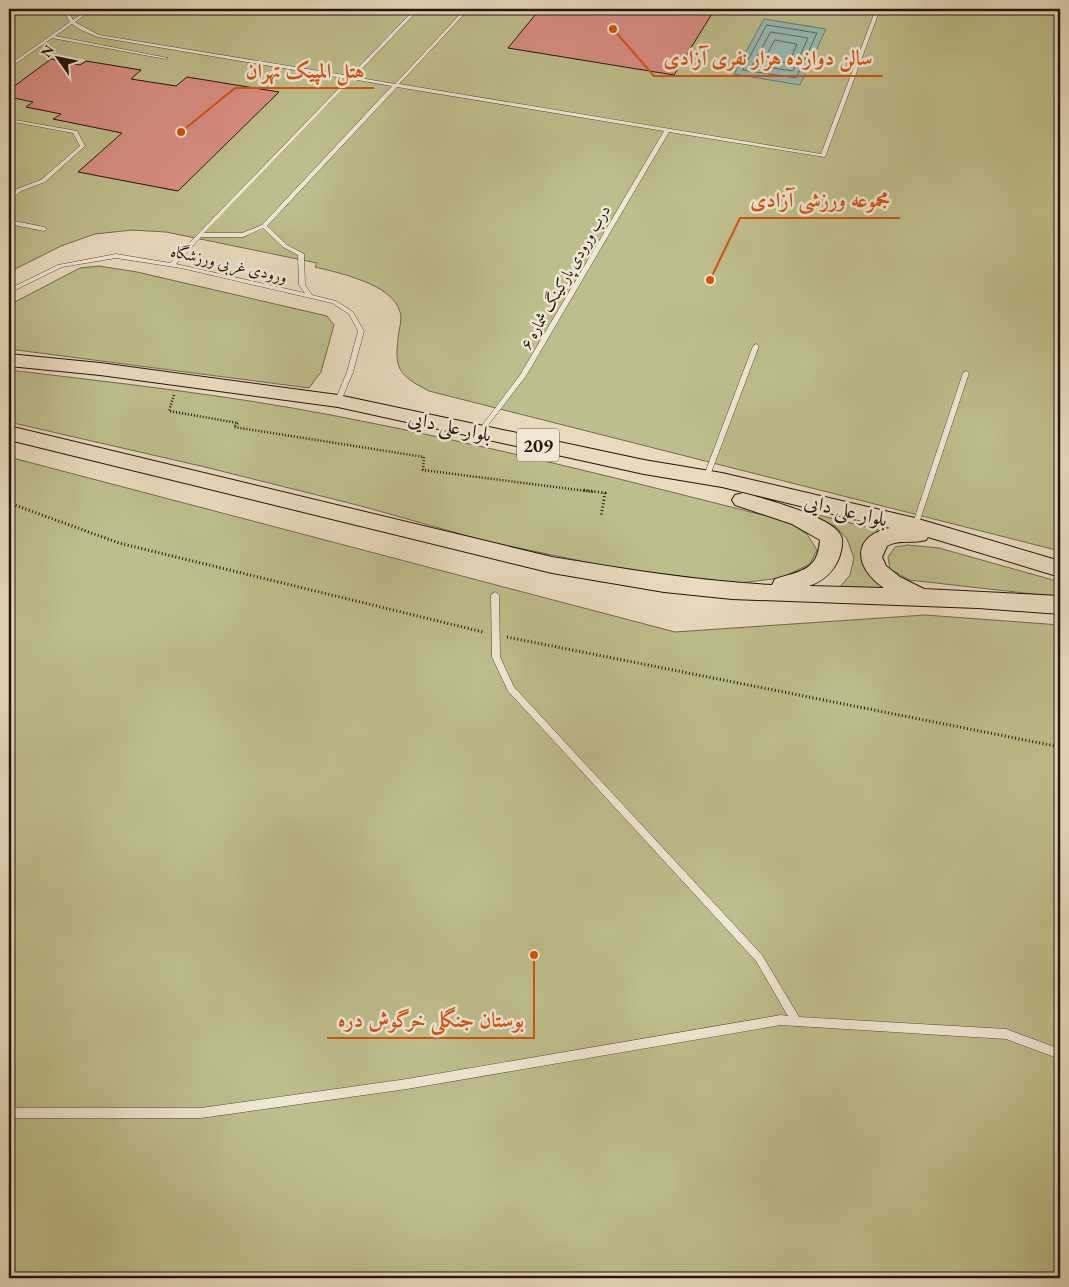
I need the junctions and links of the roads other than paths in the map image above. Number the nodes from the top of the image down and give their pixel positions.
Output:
1 (66, 9) edge
2 (91, 9) edge
3 (417, 9) edge
4 (467, 9) edge
5 (878, 9) edge
6 (74, 21) junction
7 (51, 37) junction
8 (166, 58) dead end
9 (9, 67) edge
10 (351, 78) junction
11 (396, 85) junction
12 (9, 120) edge
13 (667, 131) junction
14 (9, 199) edge
15 (9, 222) edge
16 (264, 226) junction
17 (44, 229) dead end
18 (200, 236) junction
19 (172, 264) junction
20 (9, 291) edge
21 (310, 296) junction
22 (756, 346) dead end
23 (9, 360) edge
24 (966, 373) dead end
25 (338, 401) junction
26 (480, 432) junction
27 (9, 433) edge
28 (644, 467) junction
29 (706, 478) junction
30 (915, 526) junction
31 (942, 536) junction
32 (1060, 568) edge
33 (732, 591) junction
34 (495, 595) dead end
35 (924, 597) junction
36 (1060, 605) edge
37 (796, 1021) junction
38 (1060, 1054) edge
39 (9, 1113) edge

1 - 6 lane
2 - 6 lane
3 - 10 lane
4 - 11 lane, ورودی غربی ورزشگاه
5 - 13 lane
6 - 7 lane
6 - 10 lane
7 - 8 lane
7 - 9 lane
10 - 11 lane
10 - 18 lane
11 - 13 lane
11 - 16 lane, ورودی غربی ورزشگاه
12 - 14 lane
13 - 26 lane, درب ورودی پارکینگ شماره ۶
15 - 17 lane
16 - 18 lane, ورودی غربی ورزشگاه
16 - 21 lane
18 - 19 lane
19 - 20 lane, ورودی غربی ورزشگاه
19 - 21 lane, ورودی غربی ورزشگاه
21 - 25 lane, ورودی غربی ورزشگاه
22 - 29 lane
23 - 25 main road, بلوار علی دایی / 209
24 - 30 lane
25 - 26 main road, بلوار علی دایی / 209
26 - 28 main road, بلوار علی دایی / 209
27 - 33 main road
28 - 29 main road, بلوار علی دایی / 209
28 - 33 main road
29 - 30 main road, بلوار علی دایی / 209
30 - 31 main road, بلوار علی دایی / 209
31 - 32 main road, بلوار علی دایی / 209
31 - 35 main road
33 - 35 main road
34 - 37 lane
35 - 36 main road
37 - 38 lane
37 - 39 lane

